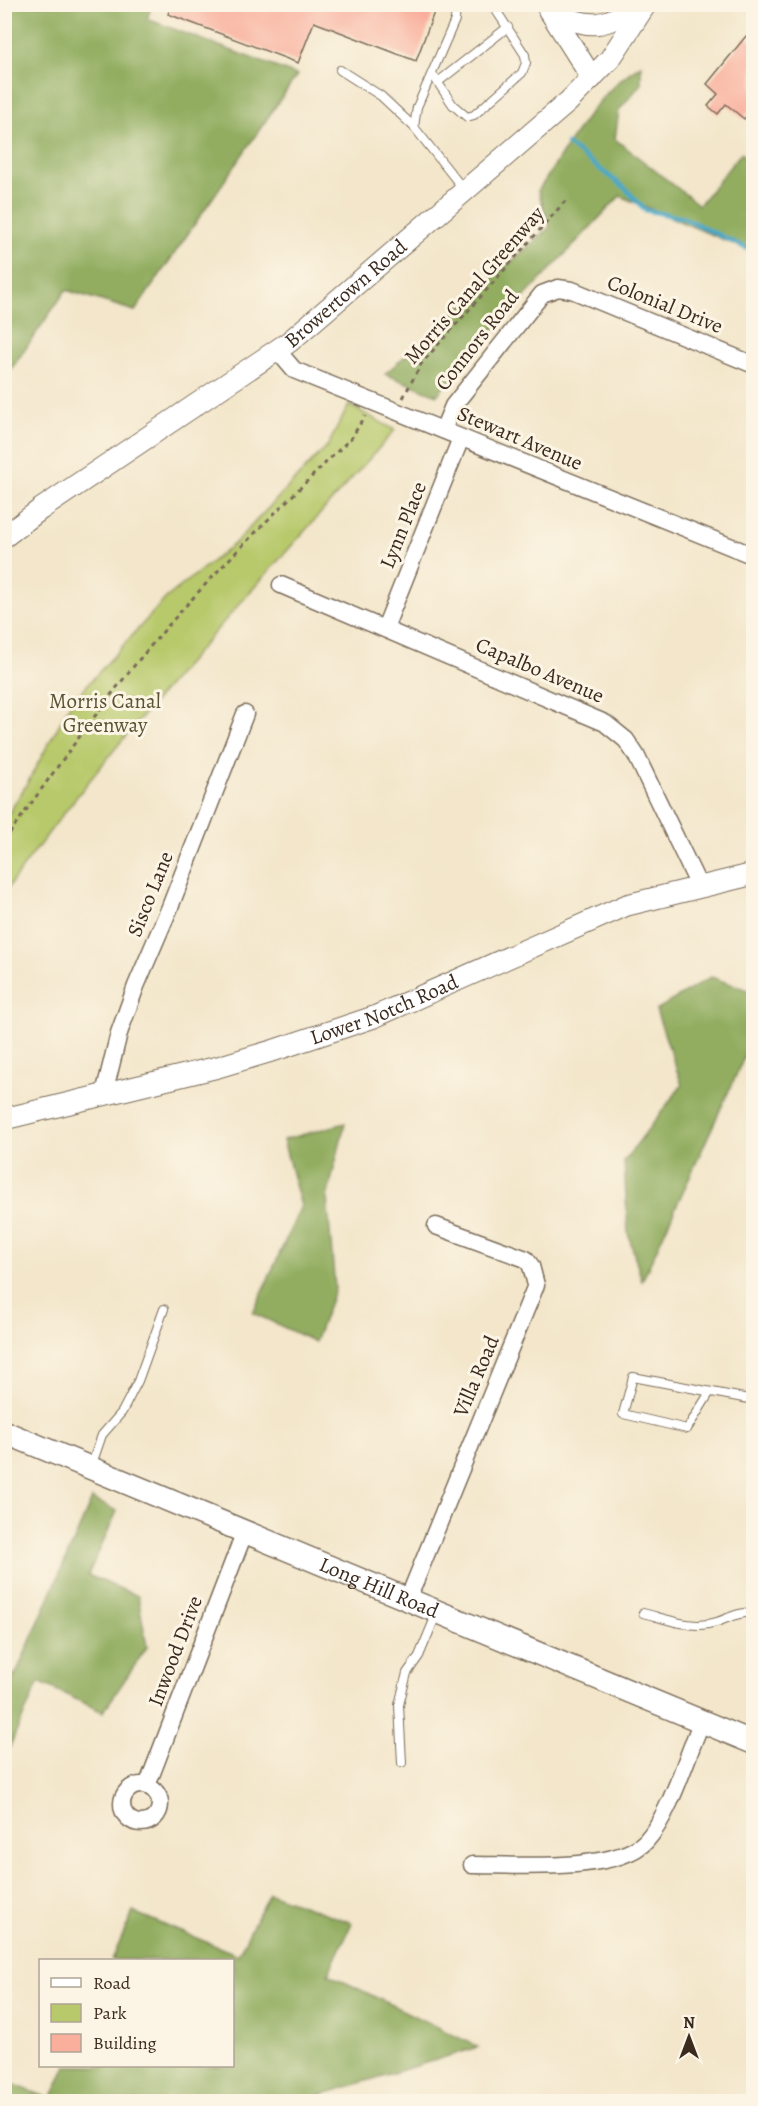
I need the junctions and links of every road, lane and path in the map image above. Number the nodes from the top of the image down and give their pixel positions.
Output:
1 (456, 4) edge
2 (492, 4) edge
3 (644, 4) edge
4 (547, 8) edge
5 (508, 27) junction
6 (340, 70) dead end
7 (432, 74) junction
8 (592, 78) junction
9 (438, 82) junction
10 (414, 127) junction
11 (466, 192) junction
12 (567, 199) dead end
13 (558, 288) joint
14 (277, 350) junction
15 (753, 365) edge
16 (383, 406) junction
17 (443, 430) junction
18 (461, 438) junction
19 (4, 537) edge
20 (753, 556) edge
21 (281, 585) dead end
22 (385, 628) junction
23 (244, 714) dead end
24 (4, 841) edge
25 (753, 874) edge
26 (699, 886) junction
27 (104, 1094) junction
28 (4, 1119) edge
29 (436, 1226) dead end
30 (164, 1309) dead end
31 (710, 1392) junction
32 (753, 1400) edge
33 (4, 1432) edge
34 (90, 1467) junction
35 (245, 1531) junction
36 (408, 1599) junction
37 (437, 1611) junction
38 (753, 1612) edge
39 (643, 1613) dead end
40 (702, 1721) junction
41 (753, 1743) edge
42 (402, 1763) dead end
43 (147, 1786) dead end
44 (472, 1865) dead end

1 - 7 lane
2 - 5 lane
3 - 4 street
3 - 8 street, Browertown Road
4 - 8 street
5 - 9 lane
5 - 9 lane
6 - 10 lane
7 - 9 lane
7 - 10 lane
8 - 11 street, Browertown Road
10 - 11 lane
11 - 14 street, Browertown Road
12 - 16 path, Morris Canal Greenway
13 - 15 street, Colonial Drive
13 - 17 street, Connors Road
14 - 16 street, Stewart Avenue
14 - 19 street, Browertown Road
16 - 17 street, Stewart Avenue
16 - 24 path, Morris Canal Greenway
17 - 18 street, Stewart Avenue
18 - 20 street, Stewart Avenue
18 - 22 street, Lynn Place
21 - 22 street, Capalbo Avenue
22 - 26 street, Capalbo Avenue
23 - 27 street, Sisco Lane
25 - 26 street, Lower Notch Road
26 - 27 street, Lower Notch Road
27 - 28 street, Lower Notch Road
29 - 36 street, Villa Road
30 - 34 lane
31 - 31 lane
31 - 32 lane
33 - 34 main road, Long Hill Road
34 - 35 main road, Long Hill Road
35 - 36 main road, Long Hill Road
35 - 43 street, Inwood Drive
36 - 37 main road, Long Hill Road
37 - 40 main road, Long Hill Road
37 - 42 lane
38 - 39 lane
40 - 41 main road, Long Hill Road
40 - 44 street

